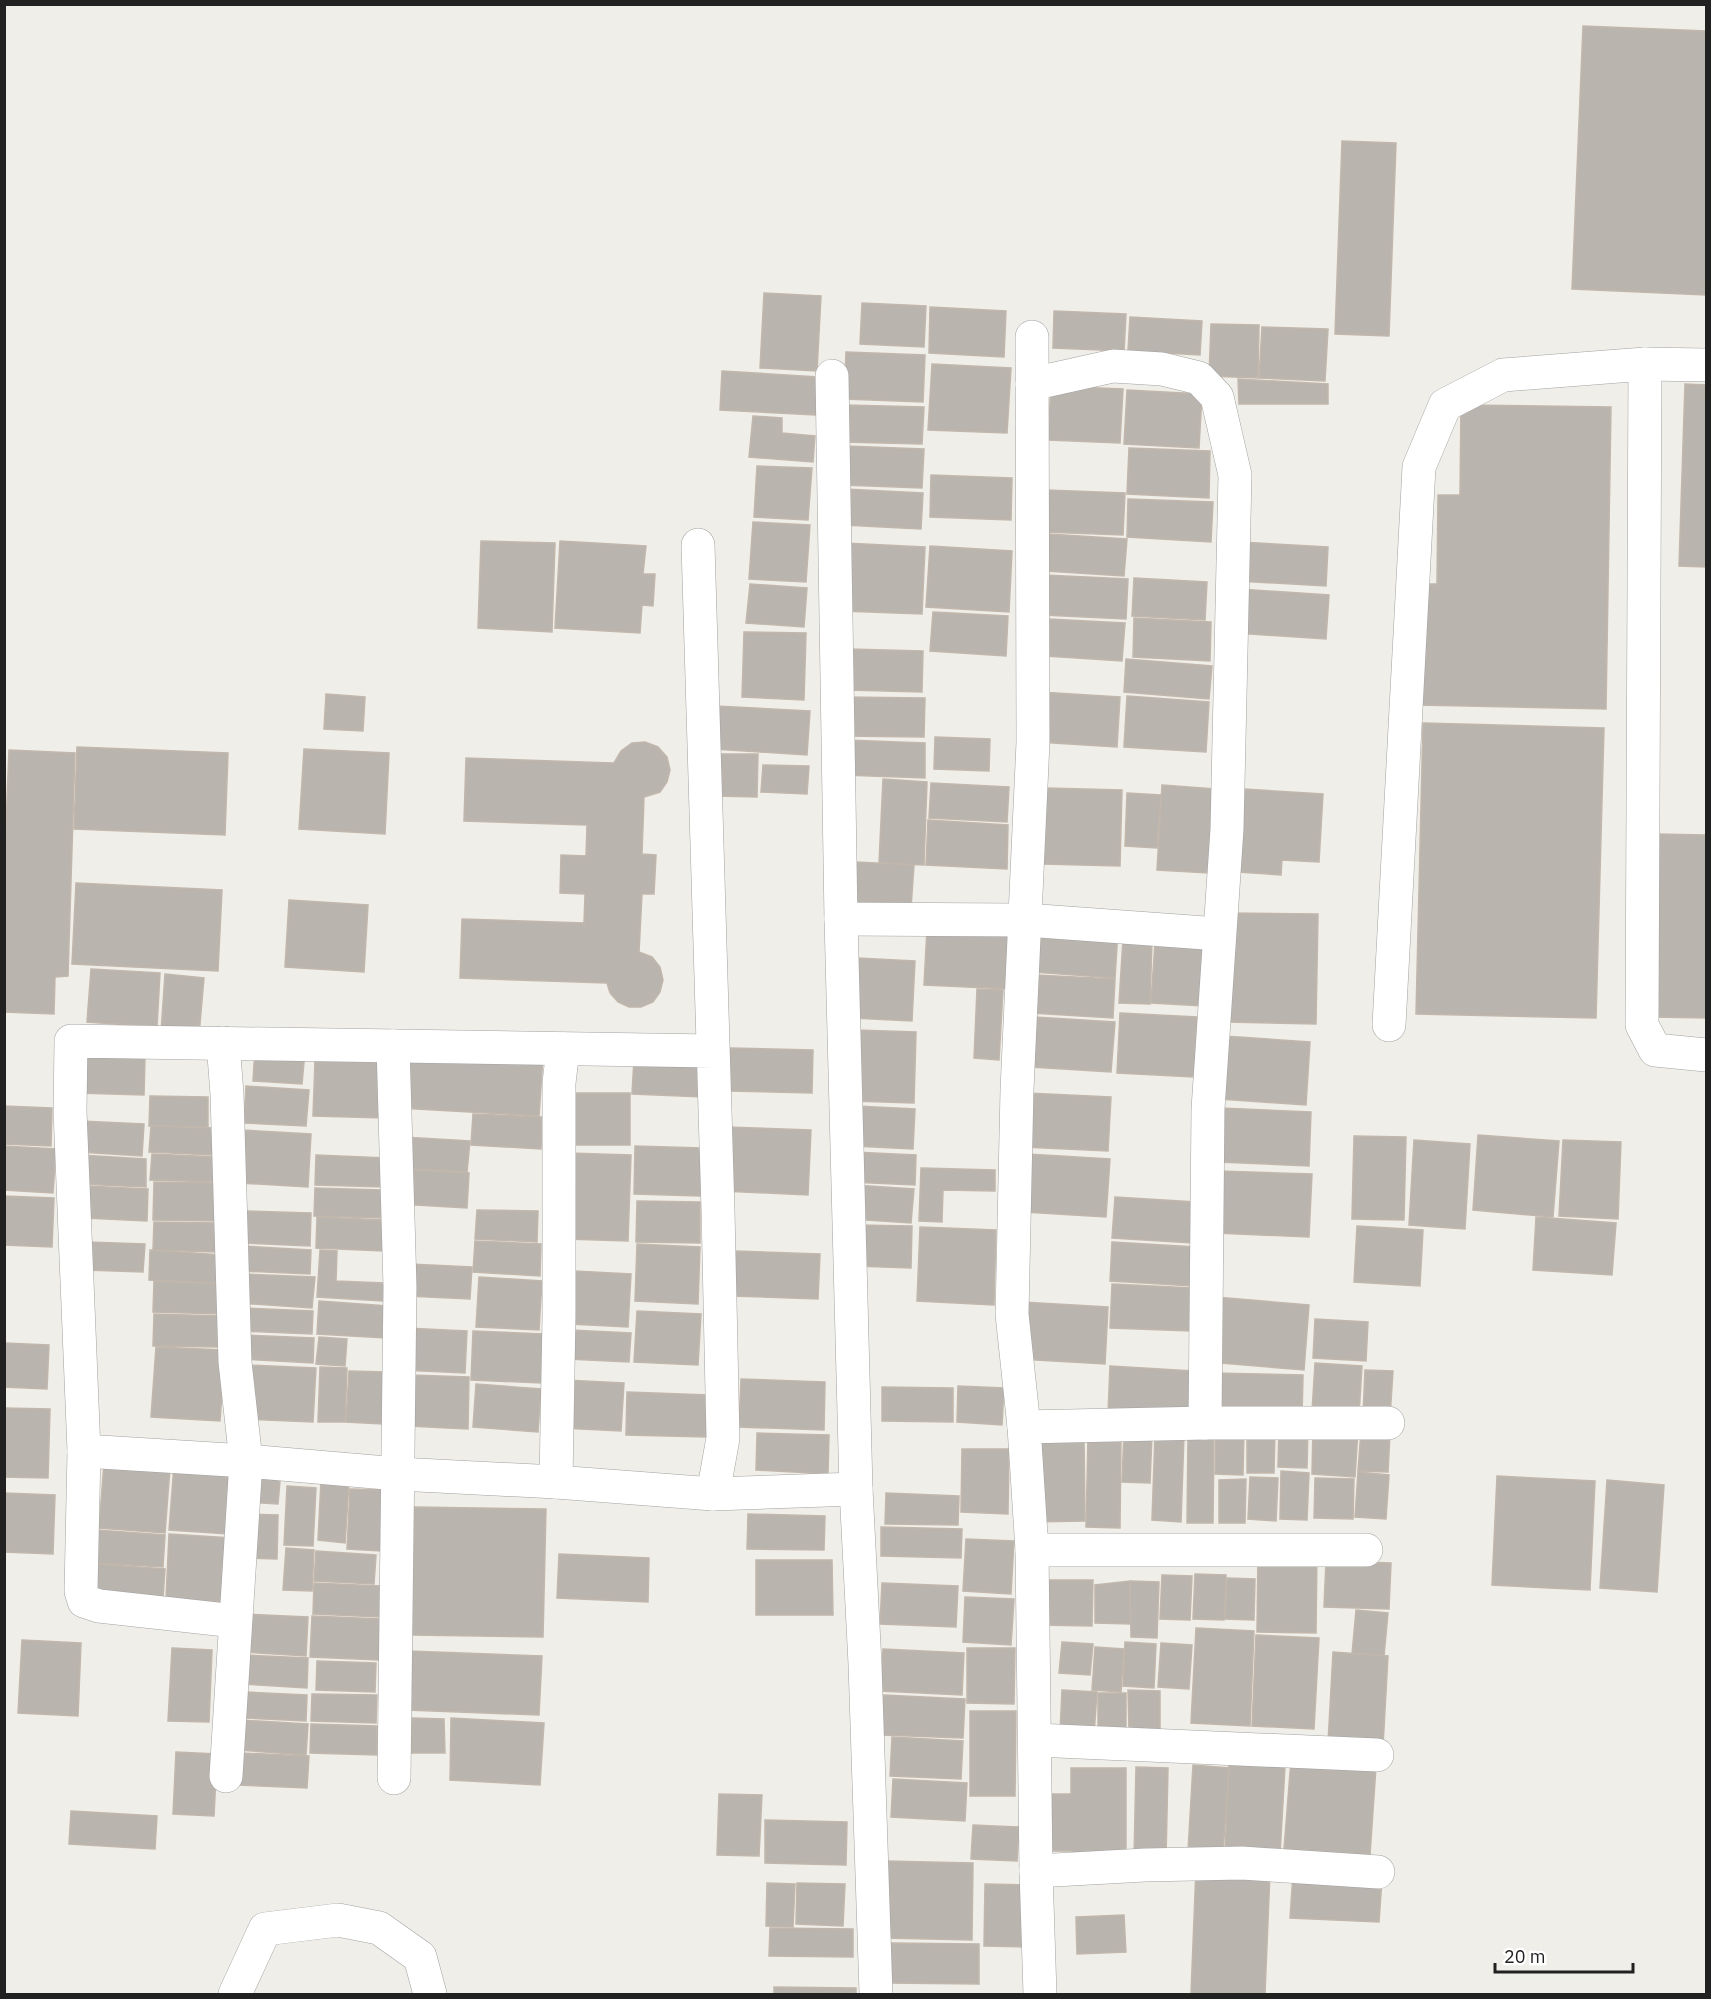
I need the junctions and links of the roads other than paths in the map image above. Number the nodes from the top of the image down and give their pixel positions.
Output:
1 (1032, 338) dead end
2 (1645, 364) junction
3 (1707, 365) edge
4 (832, 376) dead end
5 (1032, 384) junction
6 (698, 546) dead end
7 (841, 919) junction
8 (1026, 920) junction
9 (1219, 934) junction
10 (1389, 1025) dead end
11 (223, 1043) junction
12 (393, 1046) junction
13 (563, 1049) junction
14 (713, 1052) junction
15 (1707, 1055) edge
16 (1205, 1423) junction
17 (1388, 1423) dead end
18 (1023, 1427) junction
19 (84, 1450) junction
20 (246, 1461) junction
21 (398, 1474) junction
22 (556, 1482) junction
23 (856, 1489) junction
24 (713, 1494) junction
25 (1032, 1550) junction
26 (1366, 1550) dead end
27 (234, 1621) junction
28 (1035, 1740) junction
29 (1377, 1755) dead end
30 (226, 1776) dead end
31 (394, 1778) dead end
32 (1036, 1871) junction
33 (1378, 1872) dead end
34 (235, 1995) edge
35 (430, 1995) edge
36 (876, 1995) edge
37 (1040, 1995) edge

1 - 5 street
2 - 3 street
2 - 10 street
2 - 15 street
4 - 7 street
5 - 8 street
5 - 9 street
6 - 14 street
7 - 8 street
7 - 23 street
8 - 9 street
8 - 18 street
9 - 16 street
11 - 12 street
11 - 19 street
11 - 20 street
12 - 13 street
12 - 21 street
13 - 14 street
13 - 22 street
14 - 24 street
16 - 17 street
16 - 18 street
18 - 25 street
19 - 20 street
19 - 27 street
20 - 21 street
20 - 27 street
21 - 22 street
21 - 31 street
22 - 24 street
23 - 24 street
23 - 36 street
25 - 26 street
25 - 28 street
27 - 30 street
28 - 29 street
28 - 32 street
32 - 33 street
32 - 37 street
34 - 35 street

